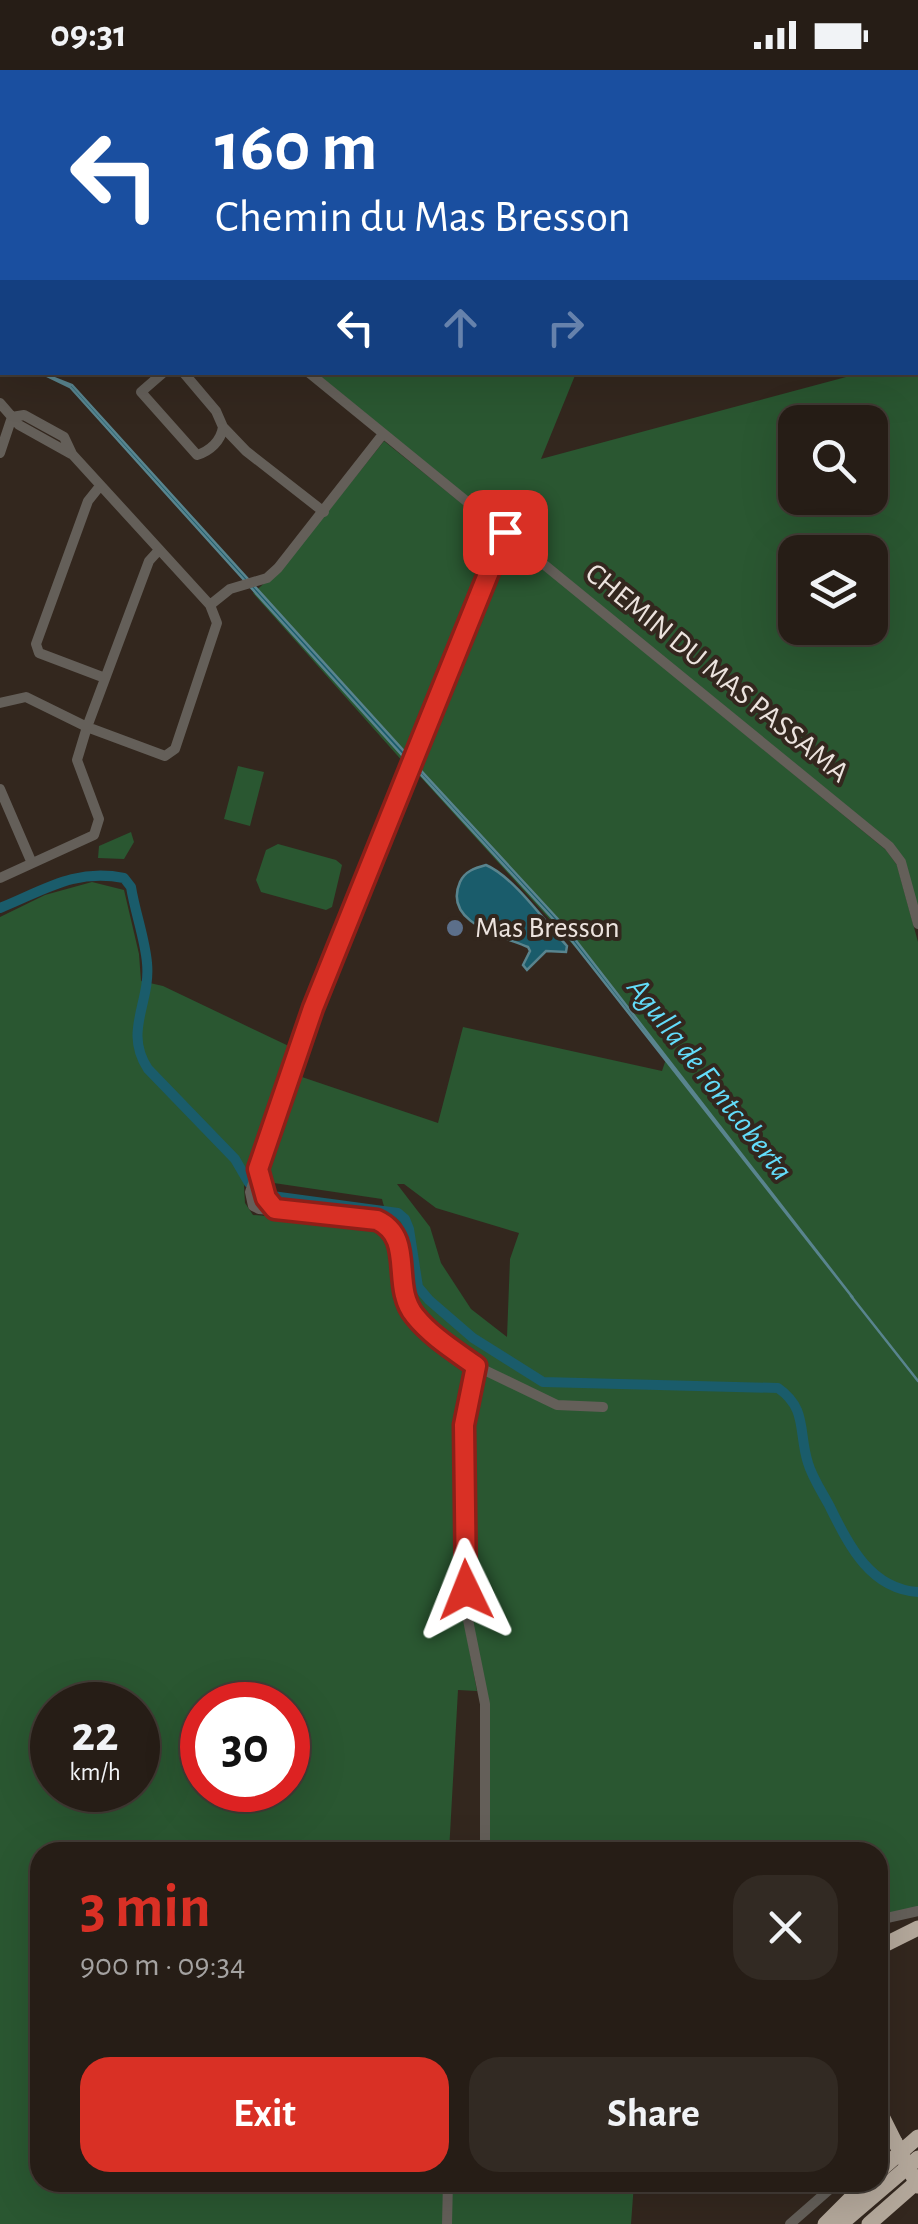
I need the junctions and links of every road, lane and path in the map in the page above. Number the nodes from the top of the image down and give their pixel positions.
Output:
1 (161, 375) edge
2 (186, 375) edge
3 (312, 375) edge
4 (0, 403) edge
5 (12, 416) junction
6 (223, 427) junction
7 (383, 434) junction
8 (0, 453) edge
9 (100, 486) junction
10 (324, 512) junction
11 (505, 532) junction
12 (159, 550) junction
13 (210, 605) junction
14 (105, 678) junction
15 (0, 703) edge
16 (87, 727) junction
17 (0, 789) edge
18 (31, 862) junction
19 (0, 878) edge
20 (918, 924) edge
21 (476, 1366) junction
22 (603, 1407) dead end
23 (485, 1842) edge
24 (918, 1912) edge
25 (888, 1918) edge
26 (913, 1931) edge
27 (888, 1943) edge
28 (888, 2128) edge
29 (918, 2137) edge
30 (918, 2158) edge
31 (888, 2163) edge
32 (918, 2183) edge
33 (888, 2184) edge
34 (448, 2192) edge
35 (827, 2192) edge
36 (857, 2192) edge
37 (879, 2192) edge
38 (447, 2224) edge
39 (790, 2224) edge
40 (824, 2224) edge
41 (842, 2224) edge
42 (869, 2224) edge

1 - 6 street
2 - 6 street
3 - 7 street, CHEMIN DU MAS PASSAMA
4 - 5 street
5 - 8 street
5 - 9 street
6 - 10 street
7 - 10 street
7 - 11 street, CHEMIN DU MAS PASSAMA
9 - 12 street
9 - 14 street
10 - 13 street
11 - 20 street, CHEMIN DU MAS PASSAMA
11 - 21 street
12 - 13 street
12 - 14 street
13 - 16 street
14 - 16 street
15 - 16 street
16 - 18 street
17 - 18 street
18 - 19 street
21 - 22 street
21 - 23 street
24 - 25 street
26 - 27 highway
28 - 32 highway, bridge
29 - 31 highway
30 - 33 highway
32 - 42 highway
34 - 38 street
35 - 39 street
36 - 40 highway
37 - 41 highway

